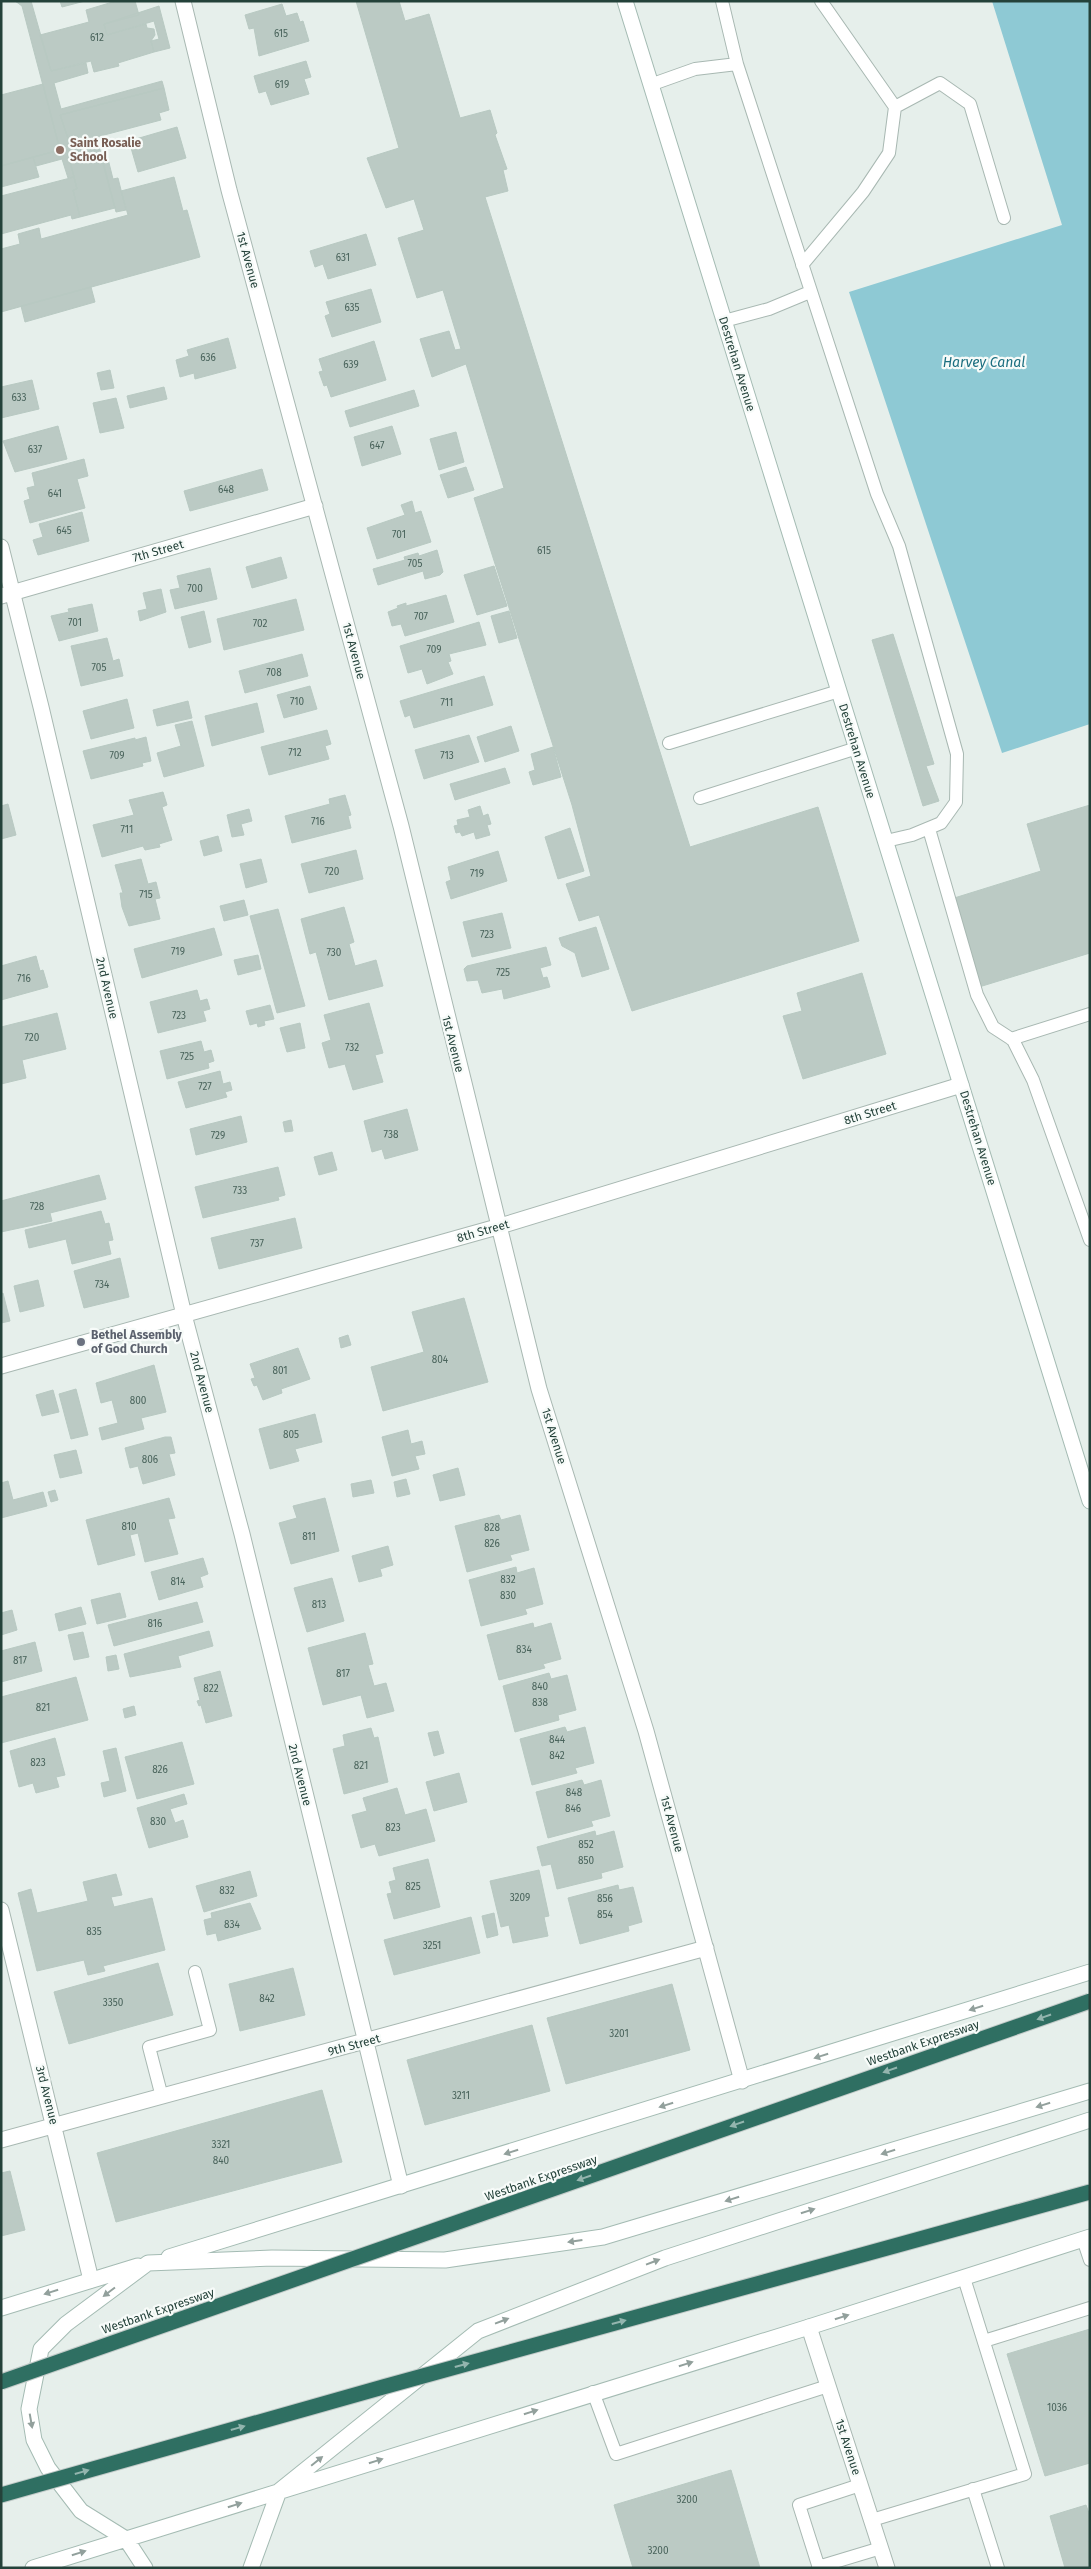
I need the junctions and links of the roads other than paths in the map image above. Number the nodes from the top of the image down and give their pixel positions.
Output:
1 (183, 1) edge
2 (624, 1) edge
3 (722, 1) edge
4 (821, 1) edge
5 (737, 64) junction
6 (650, 85) junction
7 (896, 107) junction
8 (1004, 218) dead end
9 (802, 265) junction
10 (810, 292) junction
11 (724, 321) junction
12 (315, 506) junction
13 (1, 548) edge
14 (7, 595) edge
15 (839, 691) junction
16 (669, 743) dead end
17 (856, 748) junction
18 (700, 798) dead end
19 (929, 829) junction
20 (886, 841) junction
21 (1090, 1014) edge
22 (1011, 1039) junction
23 (961, 1085) junction
24 (497, 1227) junction
25 (1090, 1240) edge
26 (184, 1315) junction
27 (1, 1366) edge
28 (1090, 1501) edge
29 (1, 1910) edge
30 (706, 1948) junction
31 (195, 1972) dead end
32 (1090, 1972) edge
33 (1090, 2001) edge
34 (364, 2042) junction
35 (742, 2081) junction
36 (1090, 2091) edge
37 (162, 2097) junction
38 (1090, 2120) edge
39 (54, 2126) junction
40 (1, 2140) edge
41 (401, 2186) junction
42 (1090, 2192) edge
43 (1086, 2238) edge
44 (1090, 2260) edge
45 (148, 2263) junction
46 (964, 2278) junction
47 (91, 2280) junction
48 (1, 2308) edge
49 (1090, 2308) edge
50 (809, 2327) junction
51 (984, 2341) junction
52 (1, 2382) edge
53 (828, 2386) junction
54 (594, 2392) junction
55 (860, 2486) junction
56 (973, 2489) junction
57 (280, 2491) junction
58 (1, 2494) edge
59 (872, 2520) junction
60 (126, 2539) junction
61 (881, 2548) junction
62 (818, 2567) edge
63 (33, 2568) edge
64 (145, 2568) edge
65 (251, 2568) edge
66 (887, 2568) edge
67 (998, 2568) edge

1 - 12 street, 1st Avenue
2 - 6 street, Destrehan Avenue
3 - 5 lane
4 - 7 lane
5 - 6 lane
5 - 9 lane
6 - 11 street, Destrehan Avenue
7 - 8 lane
7 - 9 lane
9 - 10 lane
10 - 11 lane
10 - 19 lane
11 - 15 street, Destrehan Avenue
12 - 14 street, 7th Street
12 - 24 street, 1st Avenue
13 - 14 street, 2nd Avenue
14 - 26 street, 2nd Avenue
15 - 16 lane
15 - 17 street, Destrehan Avenue
17 - 18 lane
17 - 20 street, Destrehan Avenue
19 - 20 lane
19 - 22 lane
20 - 23 street, Destrehan Avenue
21 - 22 lane
22 - 25 lane
23 - 24 street, 8th Street
23 - 28 street, Destrehan Avenue
24 - 26 street, 8th Street
24 - 30 street, 1st Avenue
26 - 27 street, 8th Street
26 - 34 street, 2nd Avenue
29 - 39 street, 3rd Avenue
30 - 34 street, 9th Street
30 - 35 street, 1st Avenue
31 - 37 lane
32 -> 35 street, Westbank Expressway
33 -> 52 highway, Westbank Expressway, bridge
34 - 37 street, 9th Street
34 - 41 street, 2nd Avenue
35 -> 41 street, Westbank Expressway
36 -> 45 street
37 - 39 street, 9th Street
57 -> 38 street
39 - 40 street, 9th Street
39 - 47 street, 3rd Avenue
41 - 45 street, Westbank Expressway
58 -> 42 highway, bridge
43 - 44 lane
43 - 46 street
45 - 47 street, Westbank Expressway
45 -> 60 street
50 -> 46 street
46 - 51 lane
47 -> 48 street, Westbank Expressway
49 - 51 lane
50 - 53 street, 1st Avenue
54 -> 50 street
51 - 56 lane
53 - 54 lane
53 - 55 street, 1st Avenue
57 -> 54 street
55 - 59 street, 1st Avenue
55 - 62 lane
56 - 59 lane
56 - 67 lane
60 -> 57 street
57 - 65 street
59 - 61 street, 1st Avenue
63 -> 60 street
60 - 64 street
61 - 62 lane
61 - 66 street, 1st Avenue

